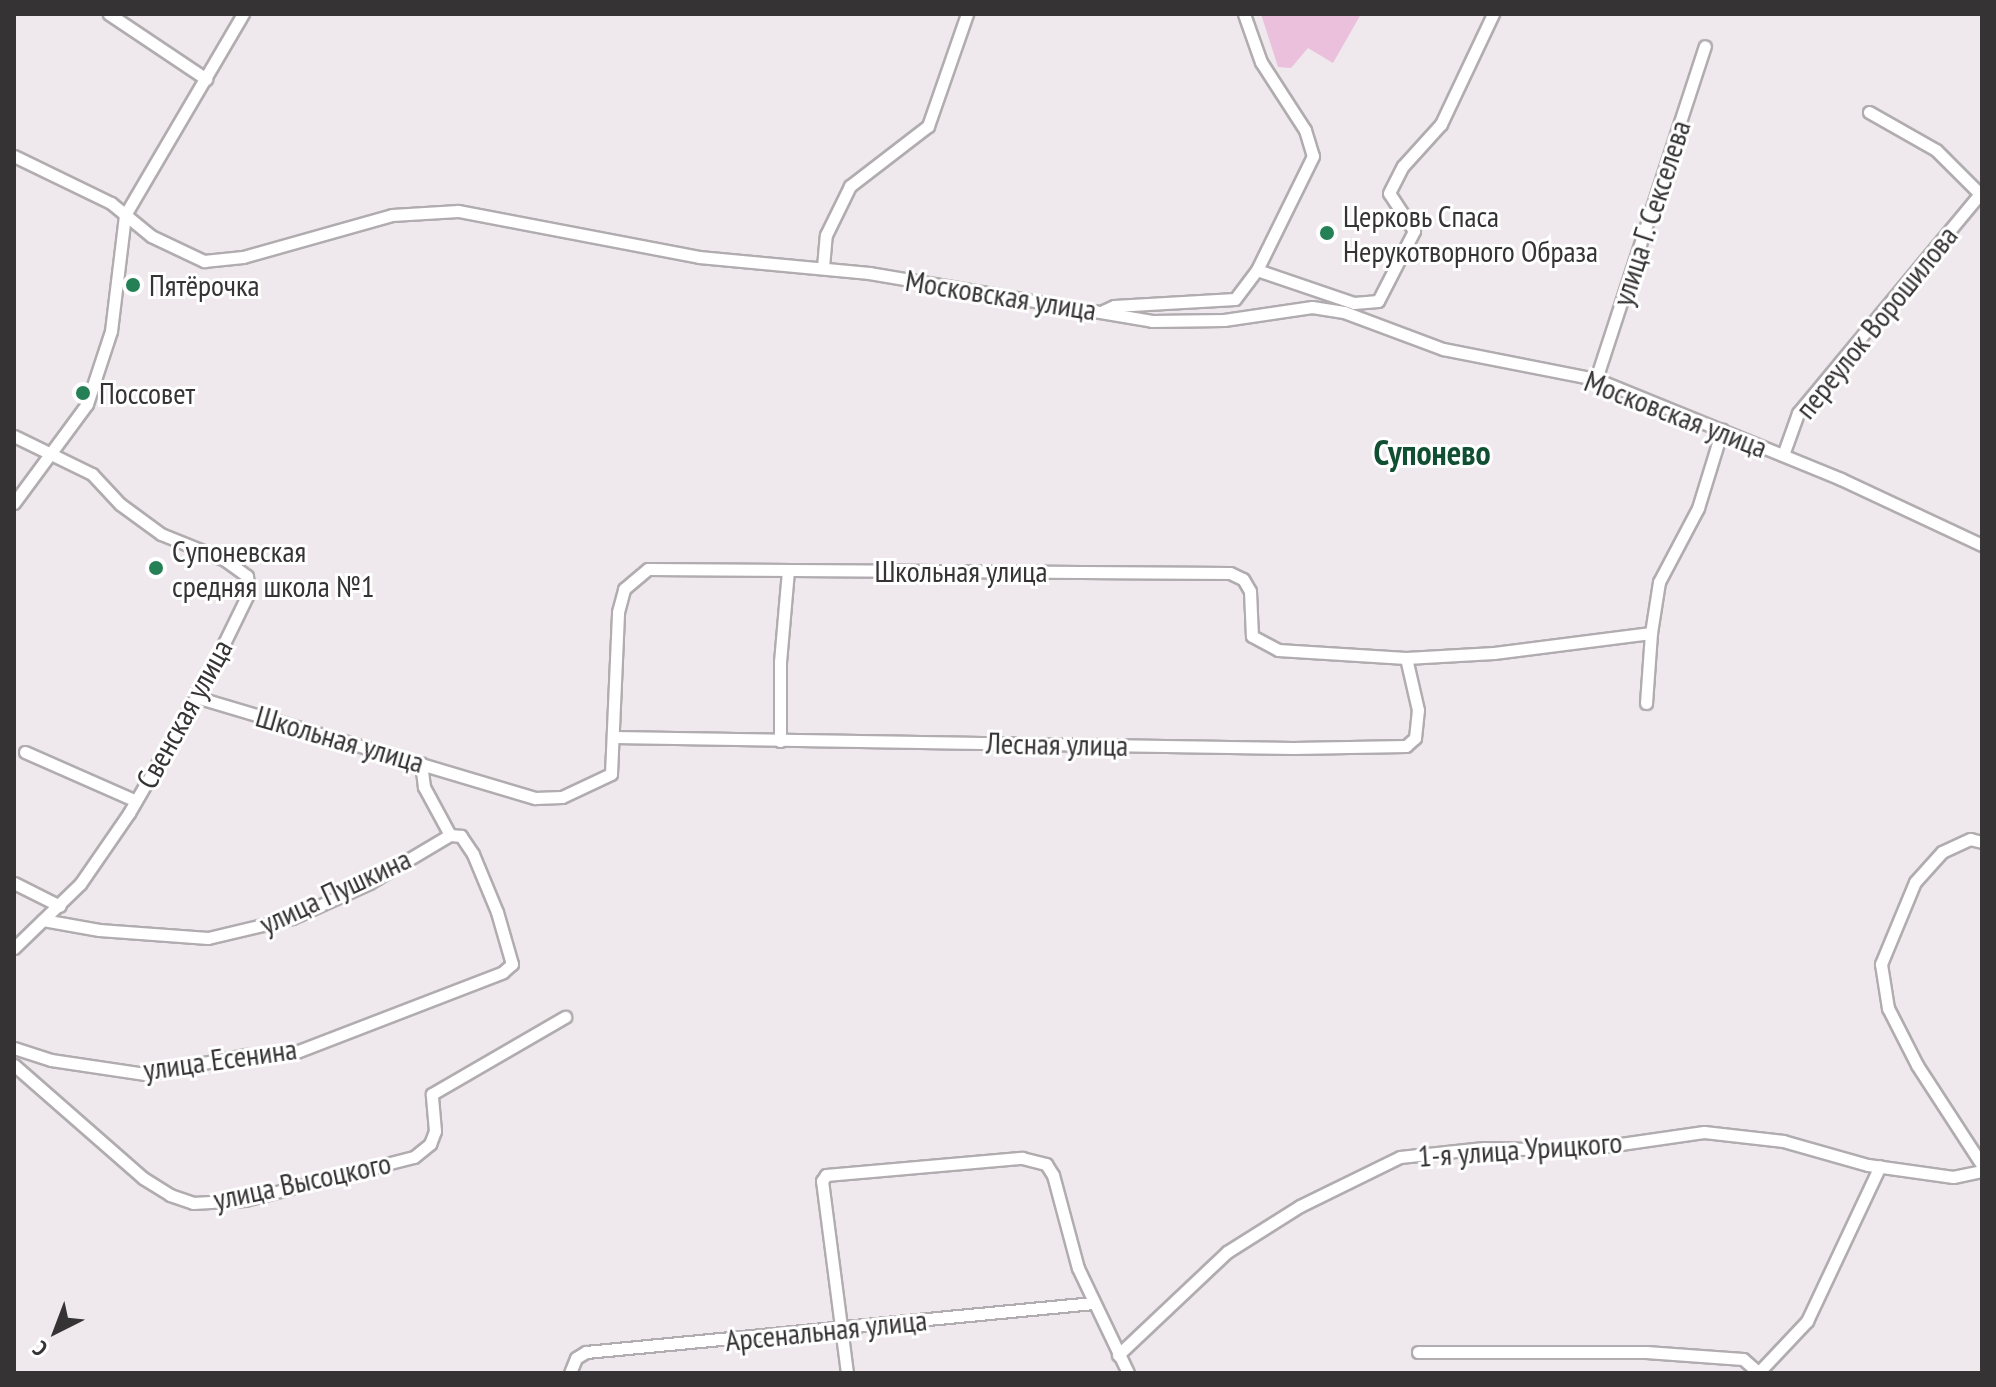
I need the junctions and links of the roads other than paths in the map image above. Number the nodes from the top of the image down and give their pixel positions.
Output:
1 (109, 14) edge
2 (243, 14) edge
3 (967, 14) edge
4 (1244, 14) edge
5 (1493, 14) edge
6 (1705, 46) dead end
7 (206, 79) junction
8 (1869, 112) dead end
9 (14, 156) edge
10 (1981, 195) edge
11 (125, 215) junction
12 (823, 267) junction
13 (1257, 270) junction
14 (1103, 311) junction
15 (1596, 379) junction
16 (1722, 430) junction
17 (14, 436) edge
18 (53, 454) junction
19 (1783, 455) junction
20 (14, 503) edge
21 (1982, 545) edge
22 (788, 571) junction
23 (1651, 633) junction
24 (1406, 658) junction
25 (196, 697) junction
26 (1646, 703) dead end
27 (614, 737) junction
28 (780, 741) junction
29 (25, 752) dead end
30 (421, 763) junction
31 (136, 801) junction
32 (450, 835) junction
33 (1982, 842) edge
34 (14, 883) edge
35 (60, 906) junction
36 (43, 920) junction
37 (14, 948) edge
38 (565, 1017) dead end
39 (14, 1048) edge
40 (14, 1065) edge
41 (1880, 1166) junction
42 (1982, 1168) edge
43 (1093, 1303) junction
44 (840, 1329) junction
45 (1418, 1352) dead end
46 (1118, 1355) junction
47 (570, 1373) edge
48 (847, 1373) edge
49 (1128, 1373) edge
50 (1759, 1373) edge

1 - 7 street
2 - 7 street
3 - 12 street
4 - 13 street
5 - 13 street
6 - 15 street, улица Г. Секселева
7 - 11 street
8 - 10 street
9 - 11 street, Московская улица
10 - 19 street, переулок Ворошилова
11 - 12 street, Московская улица
11 - 18 street
12 - 14 street, Московская улица
13 - 14 street
14 - 15 street, Московская улица
15 - 16 street, Московская улица
16 - 19 street, Московская улица
16 - 23 street
17 - 18 street
18 - 20 street
18 - 25 street, Свенская улица
19 - 21 street, Московская улица
22 - 24 street, Школьная улица
22 - 27 street, Школьная улица
22 - 28 street
23 - 24 street, Школьная улица
23 - 26 street
24 - 28 street, Лесная улица
25 - 30 street, Школьная улица
25 - 31 street, Свенская улица
27 - 28 street, Лесная улица
27 - 30 street, Школьная улица
29 - 31 street
30 - 32 street
31 - 35 street, Свенская улица
32 - 36 street, улица Пушкина
32 - 39 street, улица Есенина
33 - 42 street
34 - 35 street
35 - 36 street, Свенская улица
36 - 37 street, Свенская улица
38 - 40 street, улица Высоцкого
41 - 42 street, 1-я улица Урицкого
41 - 46 street, 1-я улица Урицкого
41 - 50 street
43 - 44 street, Арсенальная улица
43 - 44 street
43 - 46 street
44 - 47 street, Арсенальная улица
44 - 48 street
45 - 50 street
46 - 49 street

